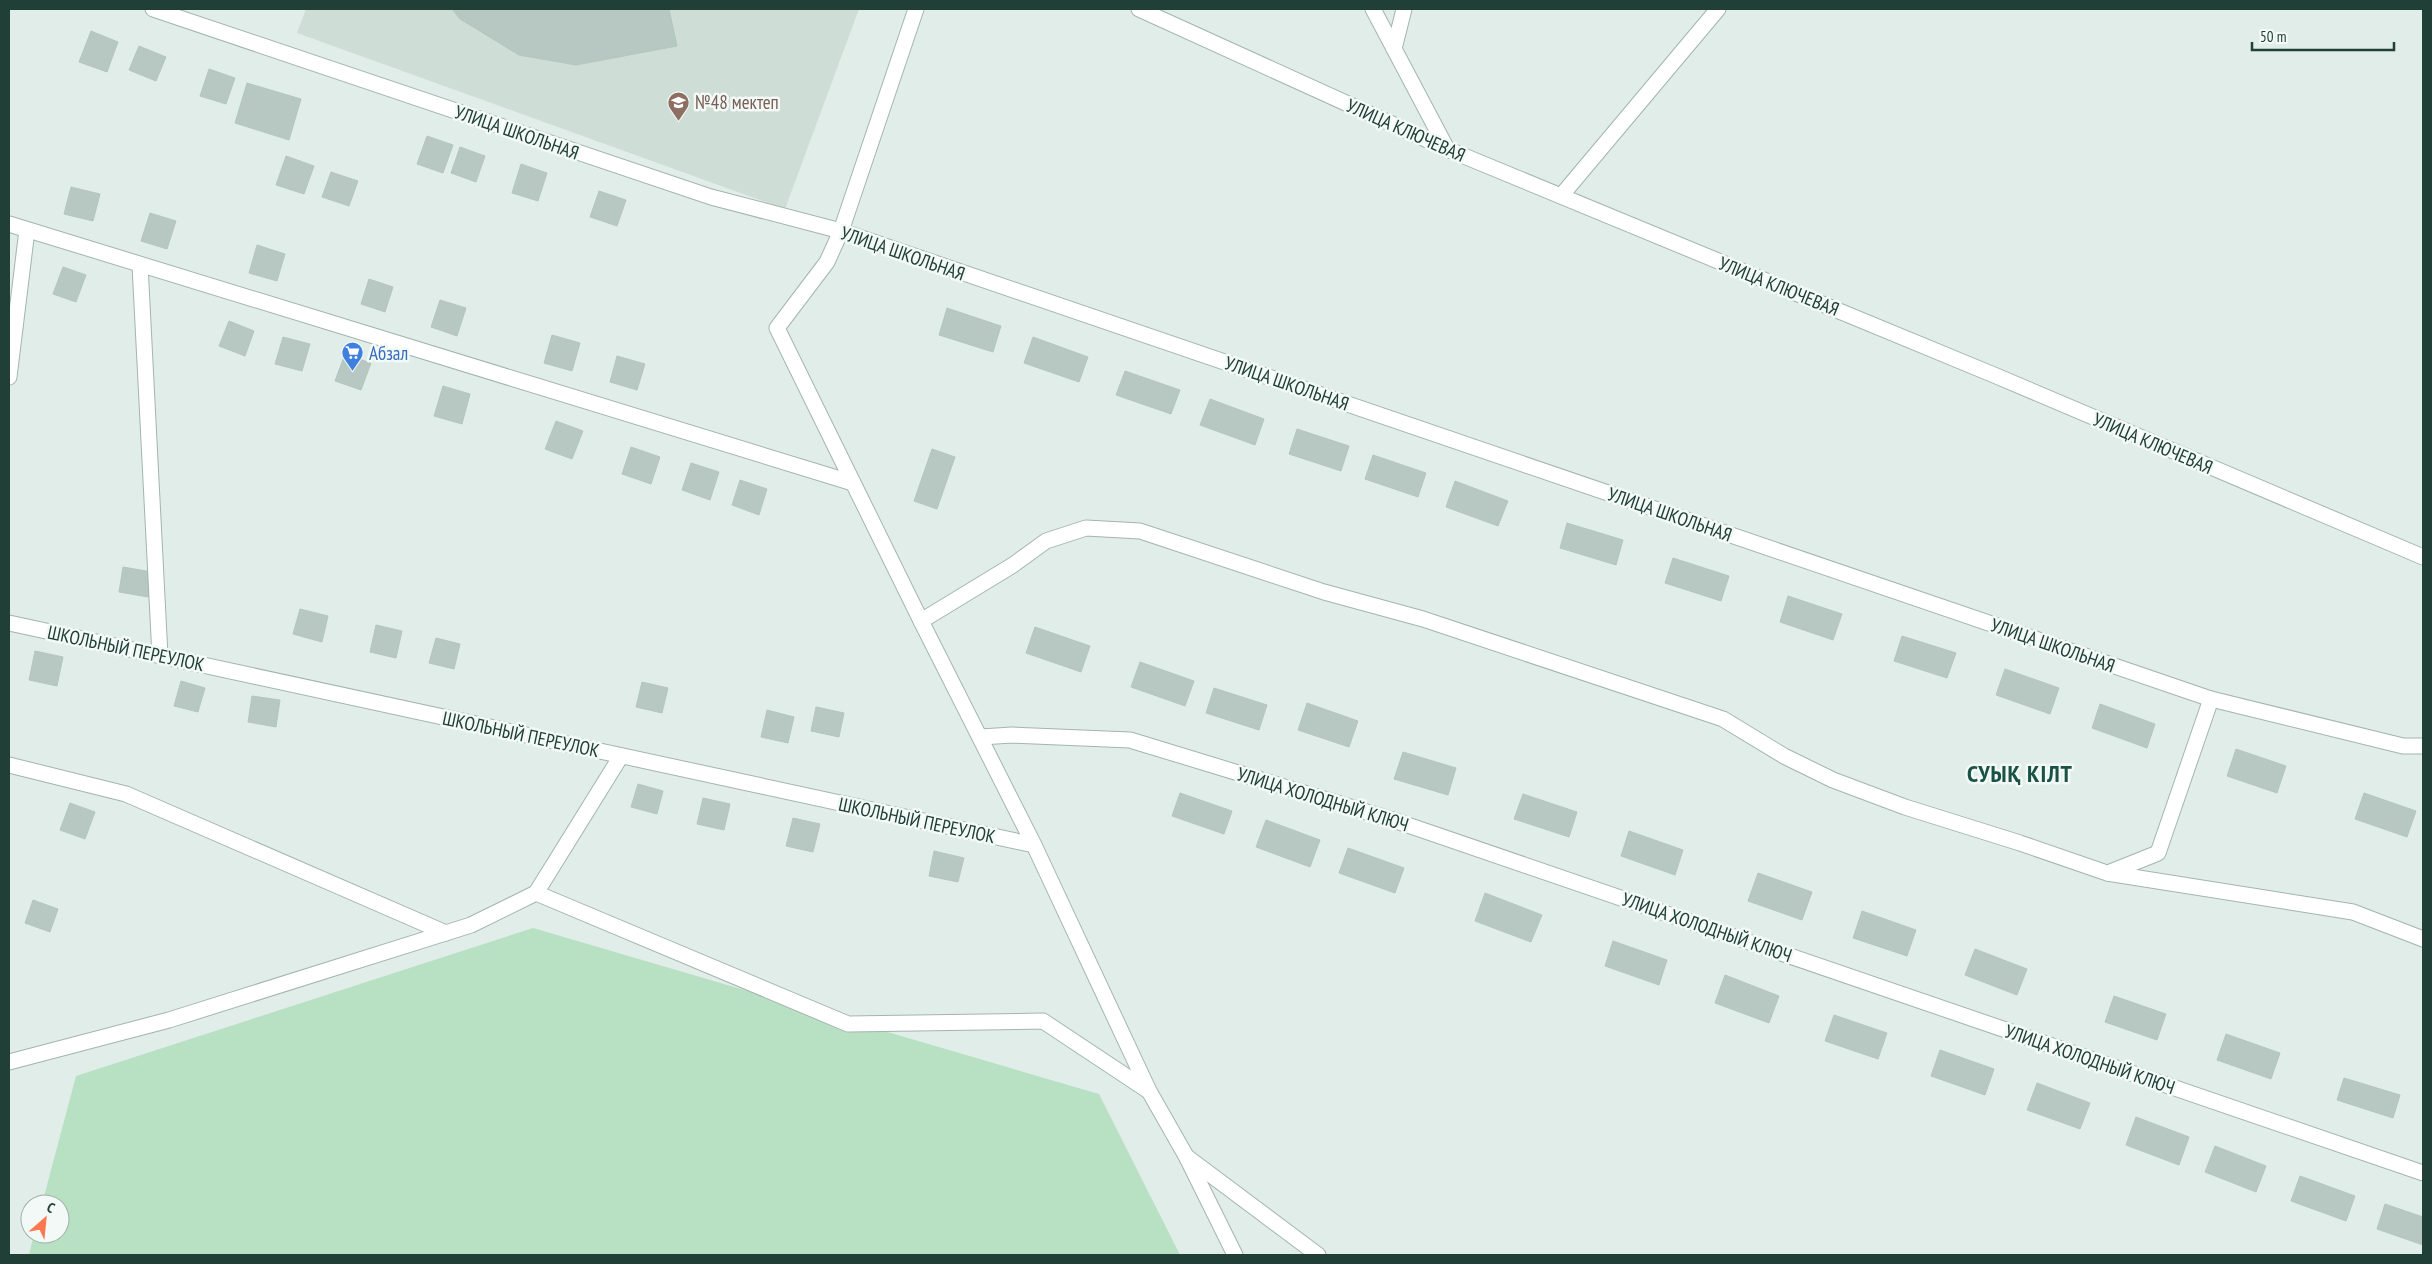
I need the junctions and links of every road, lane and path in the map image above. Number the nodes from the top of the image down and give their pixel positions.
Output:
1 (153, 9) edge
2 (916, 9) edge
3 (1139, 9) edge
4 (1373, 9) edge
5 (1404, 9) edge
6 (1718, 9) edge
7 (189, 15) edge
8 (1394, 49) junction
9 (1447, 149) junction
10 (1561, 196) junction
11 (9, 224) edge
12 (27, 230) junction
13 (841, 231) junction
14 (140, 265) junction
15 (9, 377) edge
16 (853, 483) junction
17 (2423, 557) edge
18 (921, 621) junction
19 (9, 623) edge
20 (160, 656) junction
21 (2211, 699) junction
22 (981, 737) junction
23 (2423, 746) edge
24 (620, 756) junction
25 (9, 765) edge
26 (1034, 845) junction
27 (2107, 873) junction
28 (536, 893) junction
29 (446, 933) junction
30 (2423, 938) edge
31 (9, 1062) edge
32 (1149, 1091) junction
33 (1186, 1156) junction
34 (2423, 1172) edge
35 (1234, 1255) edge
36 (1318, 1255) edge

1 - 7 street, УЛИЦА ШКОЛЬНАЯ
2 - 13 street
3 - 9 street, УЛИЦА КЛЮЧЕВАЯ
4 - 8 street
5 - 8 street
6 - 10 street
7 - 13 street, УЛИЦА ШКОЛЬНАЯ
8 - 9 street
9 - 10 street, УЛИЦА КЛЮЧЕВАЯ
10 - 17 street, УЛИЦА КЛЮЧЕВАЯ
11 - 12 street
12 - 14 street
12 - 15 street
13 - 16 street
13 - 21 street, УЛИЦА ШКОЛЬНАЯ
14 - 16 street
14 - 20 street
16 - 18 street
18 - 22 street
18 - 27 street
19 - 20 street, ШКОЛЬНЫЙ ПЕРЕУЛОК
20 - 24 street, ШКОЛЬНЫЙ ПЕРЕУЛОК
21 - 23 street, УЛИЦА ШКОЛЬНАЯ
21 - 27 street
22 - 26 street
22 - 34 street, УЛИЦА ХОЛОДНЫЙ КЛЮЧ
24 - 26 street, ШКОЛЬНЫЙ ПЕРЕУЛОК
24 - 28 street
25 - 29 street
26 - 32 street
27 - 30 street
28 - 29 street
28 - 32 street
29 - 31 street
32 - 33 street
33 - 35 street
33 - 36 street

